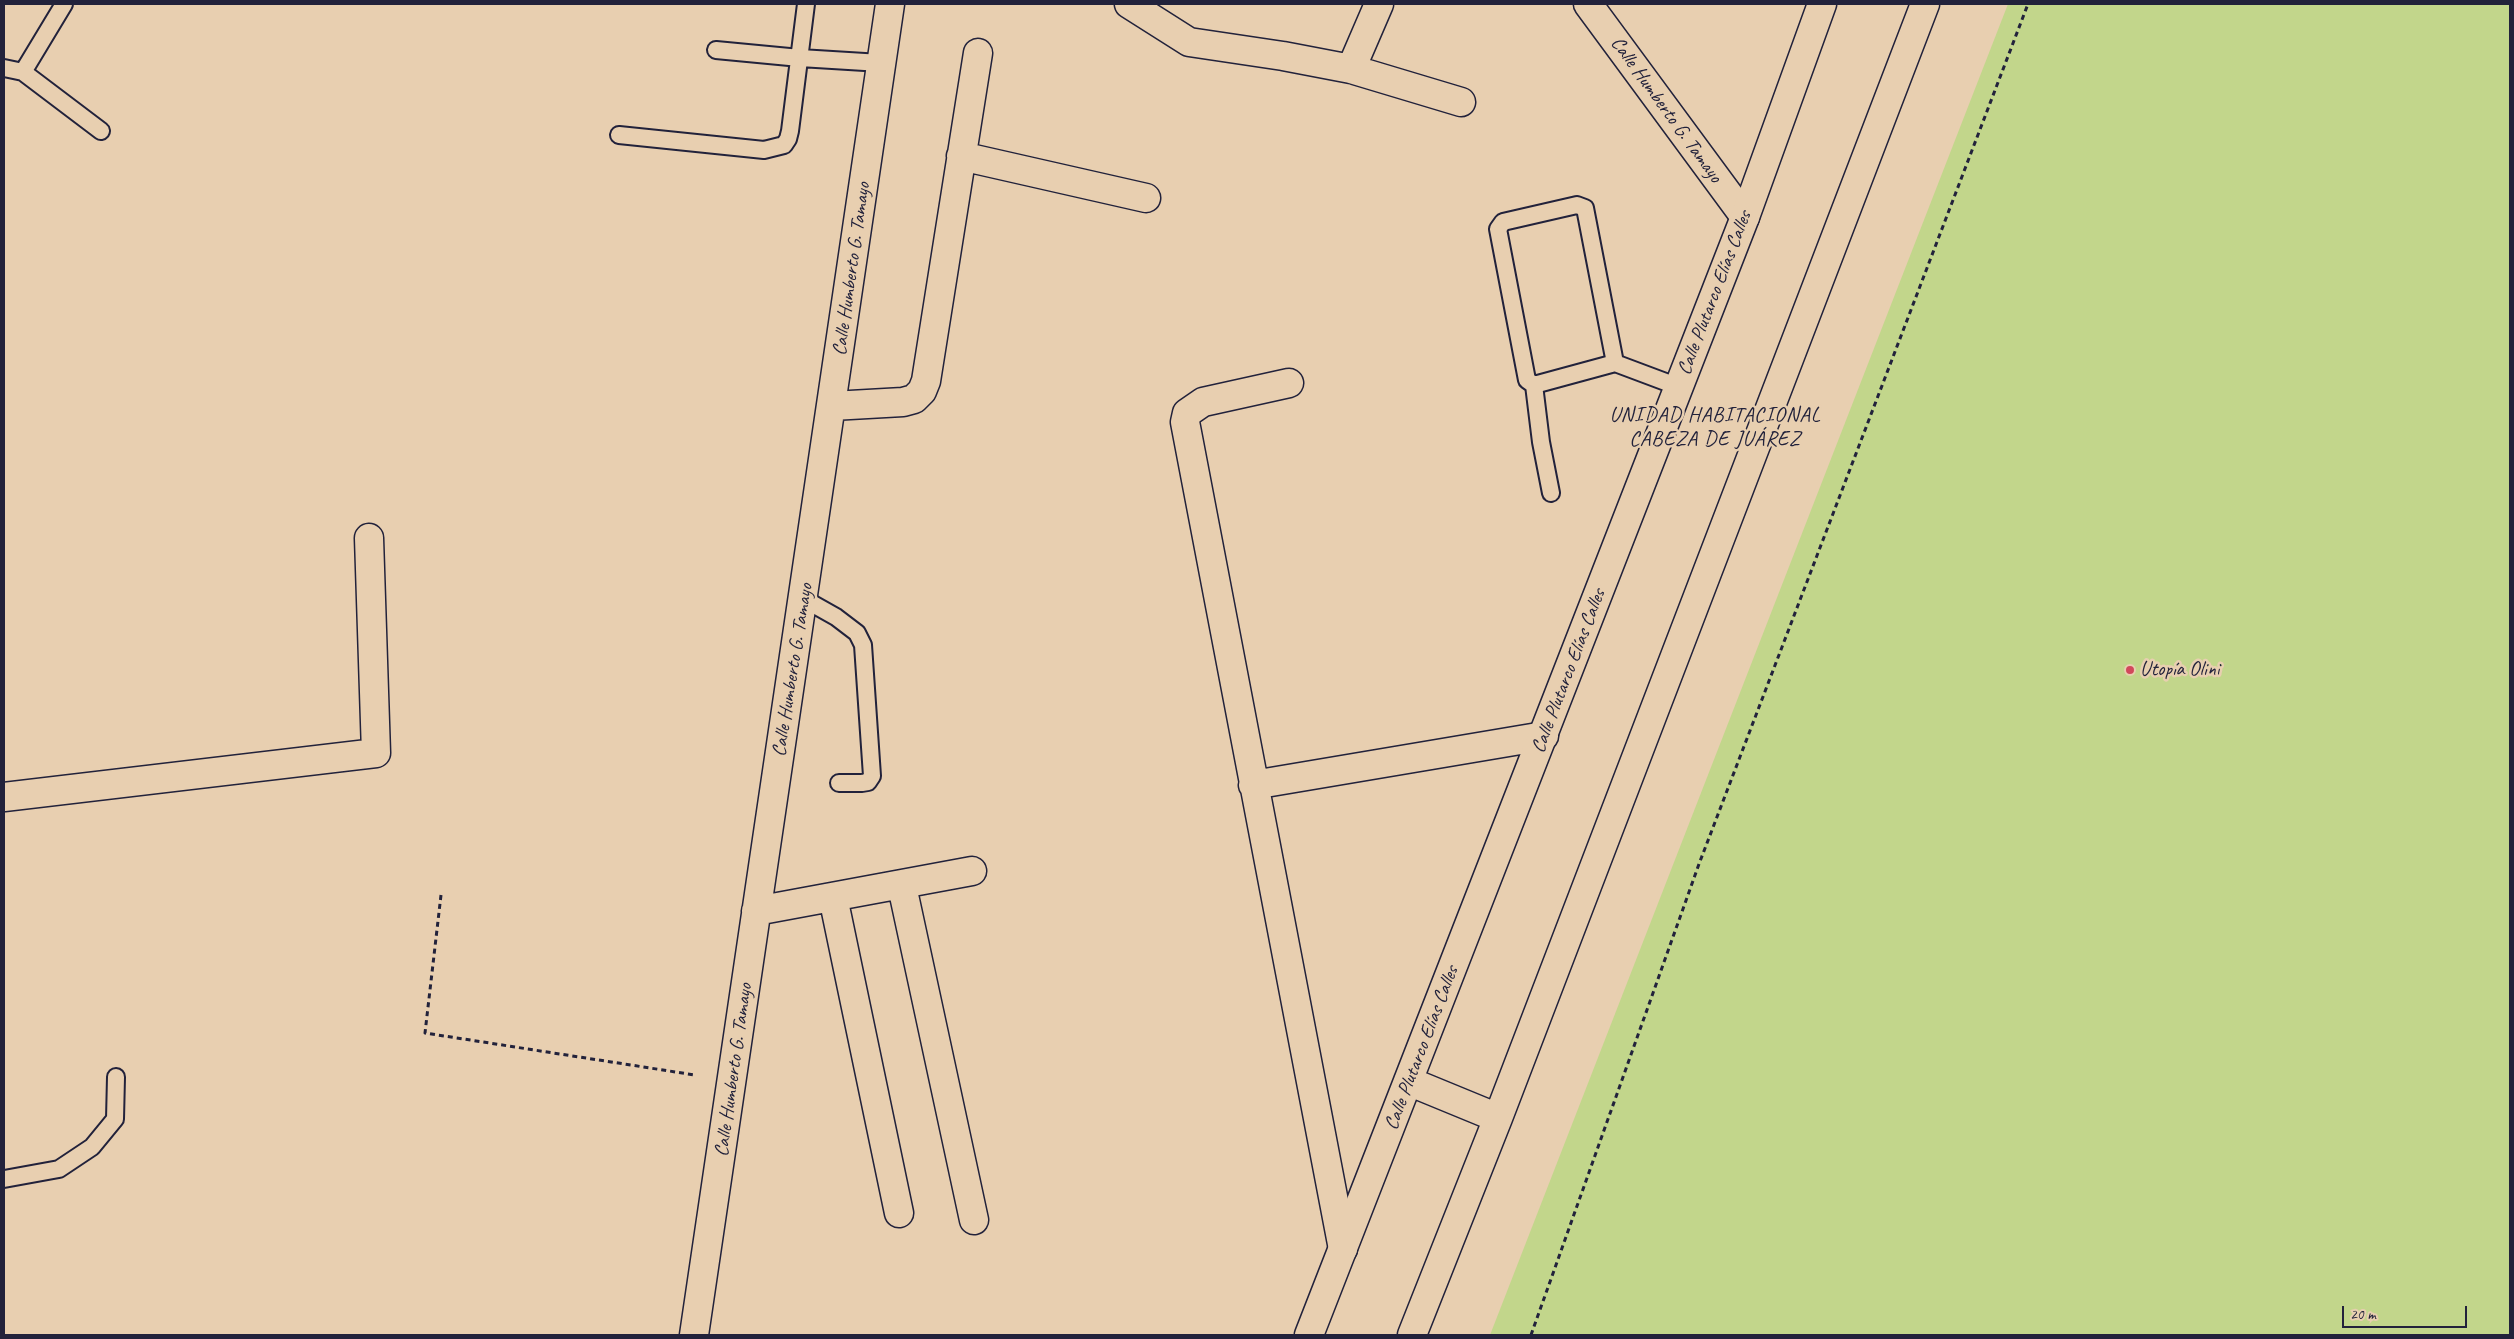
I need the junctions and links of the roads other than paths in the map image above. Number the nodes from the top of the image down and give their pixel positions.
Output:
1 (64, 4) edge
2 (806, 4) edge
3 (890, 4) edge
4 (1129, 4) edge
5 (1379, 4) edge
6 (1588, 4) edge
7 (1822, 4) edge
8 (1924, 4) edge
9 (716, 50) dead end
10 (978, 53) dead end
11 (800, 58) junction
12 (881, 63) junction
13 (4, 68) edge
14 (1351, 69) junction
15 (23, 72) junction
16 (1461, 102) dead end
17 (100, 131) dead end
18 (619, 135) dead end
19 (961, 156) junction
20 (1146, 198) dead end
21 (1745, 217) junction
22 (1615, 363) junction
23 (1289, 383) dead end
24 (1534, 385) junction
25 (1679, 387) junction
26 (832, 406) junction
27 (1551, 493) dead end
28 (369, 538) dead end
29 (804, 600) junction
30 (1544, 736) junction
31 (840, 783) dead end
32 (1254, 785) junction
33 (4, 797) edge
34 (972, 871) dead end
35 (902, 886) junction
36 (833, 897) junction
37 (756, 911) junction
38 (116, 1077) dead end
39 (1408, 1081) junction
40 (1498, 1118) junction
41 (4, 1179) edge
42 (899, 1213) dead end
43 (974, 1220) dead end
44 (1343, 1249) junction
45 (694, 1335) edge
46 (1309, 1335) edge
47 (1412, 1335) edge

1 - 15 lane
2 - 11 lane
3 - 12 street, Calle Humberto G. Tamayo
4 - 14 street
5 - 14 street
6 - 21 street, Calle Humberto G. Tamayo
7 - 21 street, Calle Plutarco Elías Calles
8 - 40 street
9 - 11 lane
10 - 19 street
11 - 12 lane
11 - 18 lane
12 - 26 street, Calle Humberto G. Tamayo
13 - 15 lane
14 - 16 street
15 - 17 lane
19 - 20 street
19 - 26 street
21 - 25 street, Calle Plutarco Elías Calles
22 - 24 lane
22 - 24 lane
22 - 25 lane
23 - 32 street
24 - 27 lane
25 - 30 street, Calle Plutarco Elías Calles
26 - 29 street, Calle Humberto G. Tamayo
28 - 33 street
29 - 31 lane
29 - 37 street, Calle Humberto G. Tamayo
30 - 32 street
30 - 39 street, Calle Plutarco Elías Calles
32 - 44 street
34 - 35 street
35 - 36 street
35 - 43 street
36 - 37 street
36 - 42 street
37 - 45 street, Calle Humberto G. Tamayo
38 - 41 lane
39 - 40 street
39 - 44 street, Calle Plutarco Elías Calles
40 - 47 street
44 - 46 street, Calle Plutarco Elías Calles

